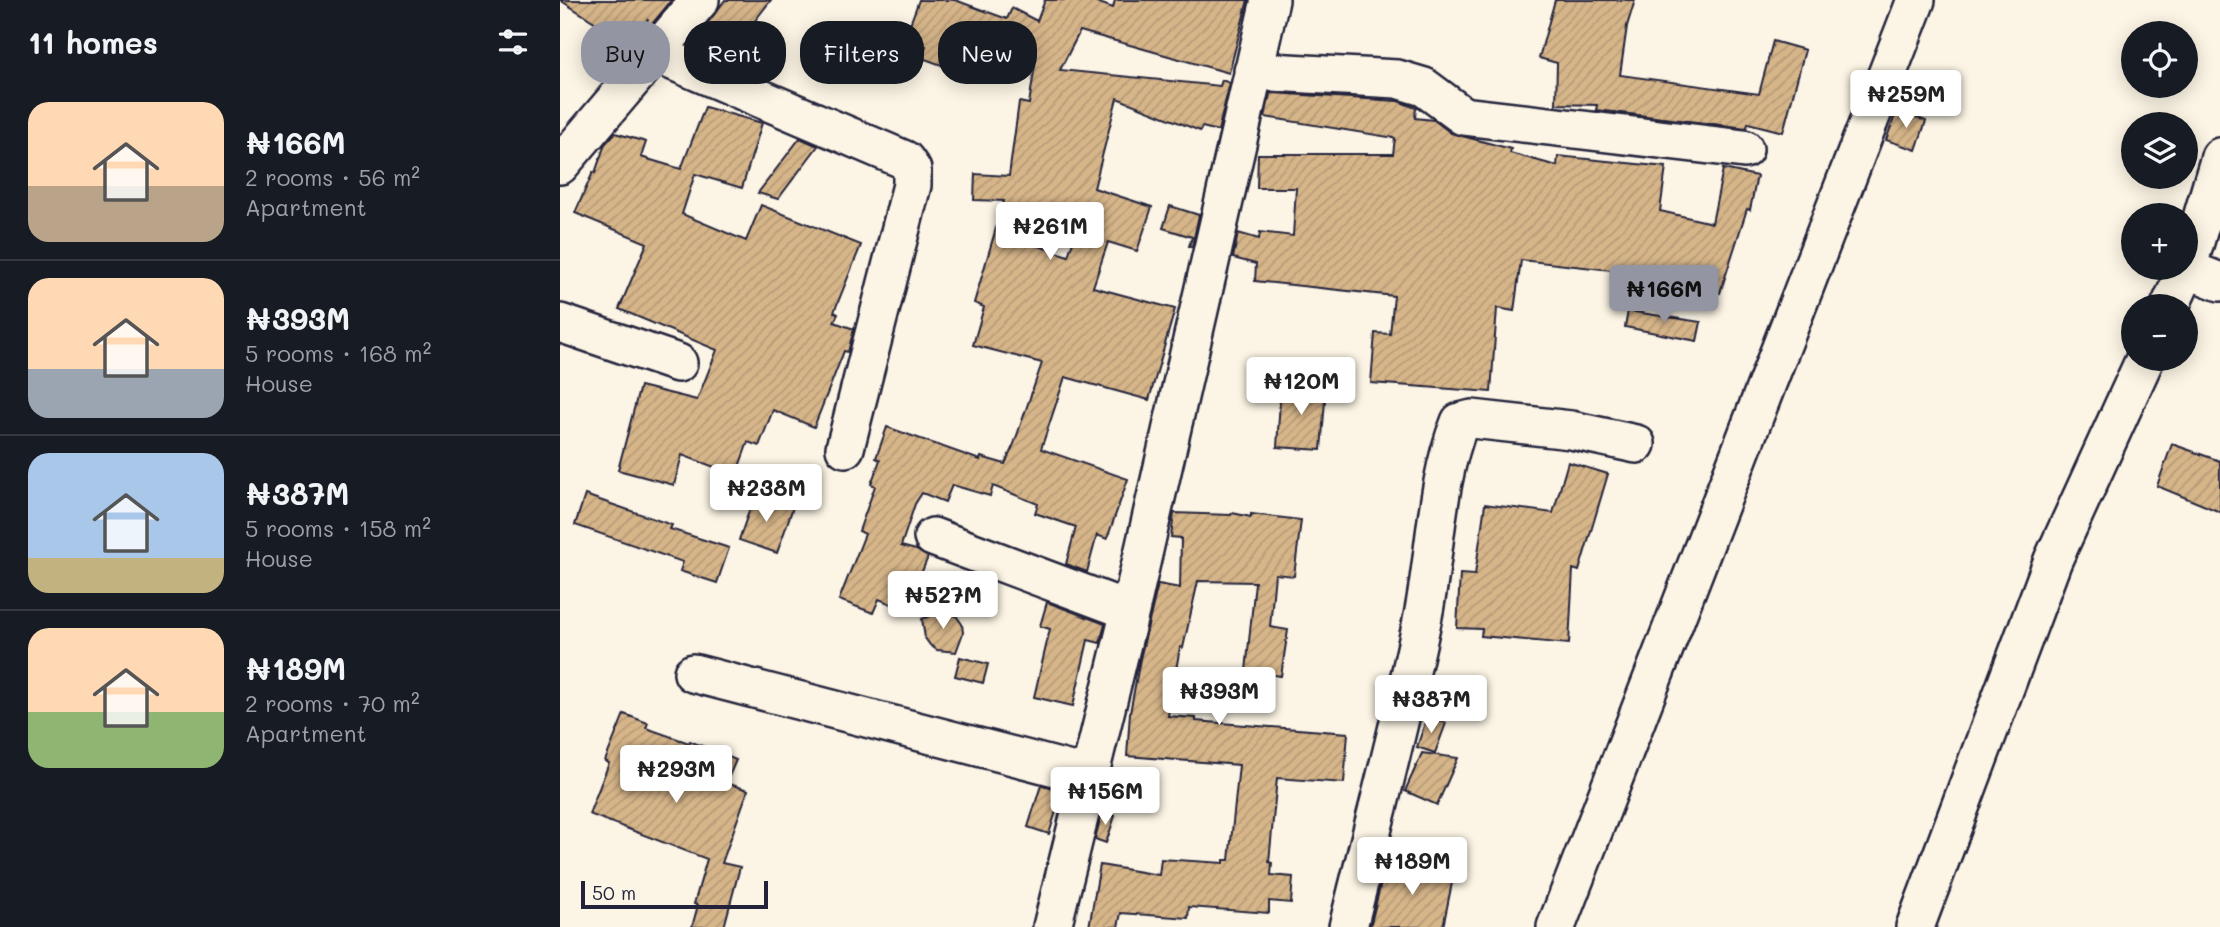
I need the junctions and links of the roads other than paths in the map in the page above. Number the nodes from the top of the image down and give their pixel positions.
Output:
1 (700, 0) edge
2 (1270, 0) edge
3 (1916, 0) edge
4 (670, 35) edge
5 (670, 60) edge
6 (1253, 71) junction
7 (628, 84) edge
8 (1744, 149) dead end
9 (2220, 157) edge
10 (560, 165) edge
11 (2198, 232) edge
12 (2198, 273) edge
13 (2220, 282) edge
14 (560, 323) edge
15 (678, 363) dead end
16 (2140, 371) edge
17 (1636, 444) dead end
18 (845, 448) dead end
19 (933, 537) dead end
20 (1130, 611) junction
21 (693, 673) dead end
22 (1090, 776) junction
23 (1052, 927) edge
24 (1348, 927) edge
25 (1556, 927) edge
26 (1915, 927) edge

1 - 4 street
2 - 6 street
3 - 25 street
5 - 18 street
6 - 8 street
6 - 20 street
7 - 10 street
9 - 11 street
12 - 13 street
14 - 15 street
16 - 26 street
17 - 24 street
19 - 20 street
20 - 22 street
21 - 22 street
22 - 23 street

